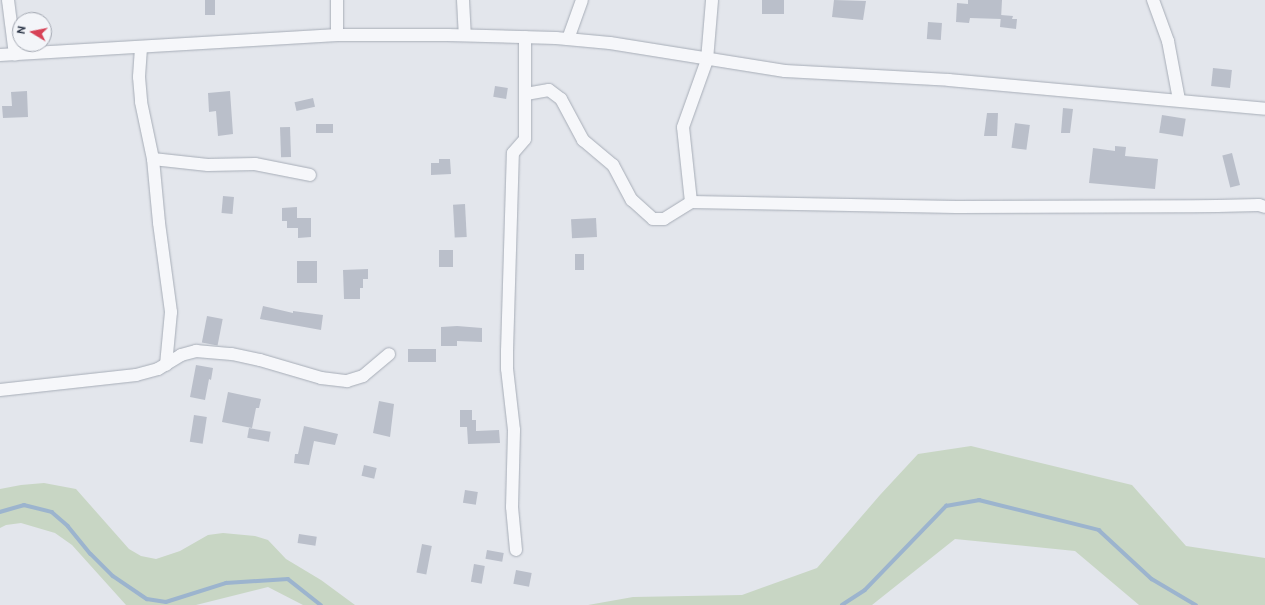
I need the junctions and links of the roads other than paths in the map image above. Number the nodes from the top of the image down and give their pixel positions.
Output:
1 (8, 0) edge
2 (337, 0) edge
3 (463, 0) edge
4 (582, 0) edge
5 (712, 0) edge
6 (1154, 0) edge
7 (465, 35) junction
8 (337, 36) junction
9 (525, 37) junction
10 (568, 39) junction
11 (141, 48) junction
12 (0, 55) edge
13 (15, 55) junction
14 (707, 60) junction
15 (526, 94) junction
16 (1179, 100) junction
17 (1265, 109) edge
18 (153, 159) junction
19 (310, 175) dead end
20 (691, 202) junction
21 (1265, 207) edge
22 (389, 354) dead end
23 (166, 365) junction
24 (0, 390) edge
25 (516, 550) dead end

1 - 13 street
2 - 8 street
3 - 7 street
4 - 10 street
5 - 14 street
6 - 16 street
7 - 8 street
7 - 9 street
8 - 11 street
9 - 10 street
9 - 15 street
10 - 14 street
11 - 13 street
11 - 18 street
12 - 13 street
14 - 16 street
14 - 20 street
15 - 20 street
15 - 25 street
16 - 17 street
18 - 19 street
18 - 23 street
20 - 21 street
22 - 23 street
23 - 24 street

